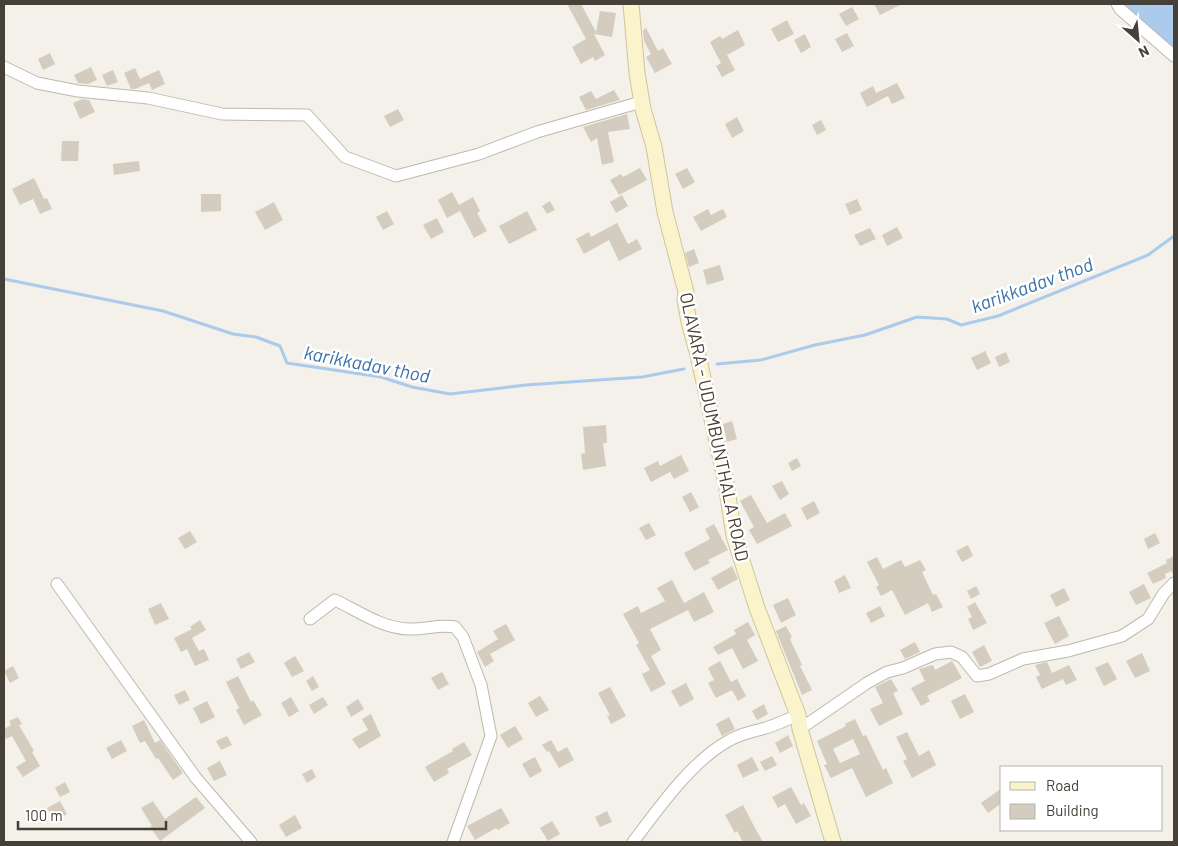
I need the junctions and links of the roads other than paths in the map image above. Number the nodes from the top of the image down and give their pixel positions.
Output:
1 (632, 4) edge
2 (1117, 4) edge
3 (1174, 56) edge
4 (4, 67) edge
5 (642, 102) junction
6 (1174, 583) edge
7 (56, 584) dead end
8 (310, 619) dead end
9 (799, 722) junction
10 (251, 842) edge
11 (453, 842) edge
12 (633, 842) edge
13 (833, 842) edge

1 - 5 main road, OLAVARA - UDUMBUNTHALA ROAD
2 - 3 street
4 - 5 street
5 - 9 main road, OLAVARA - UDUMBUNTHALA ROAD
6 - 9 street
7 - 10 street
8 - 11 street
9 - 12 street
9 - 13 main road, OLAVARA - UDUMBUNTHALA ROAD

